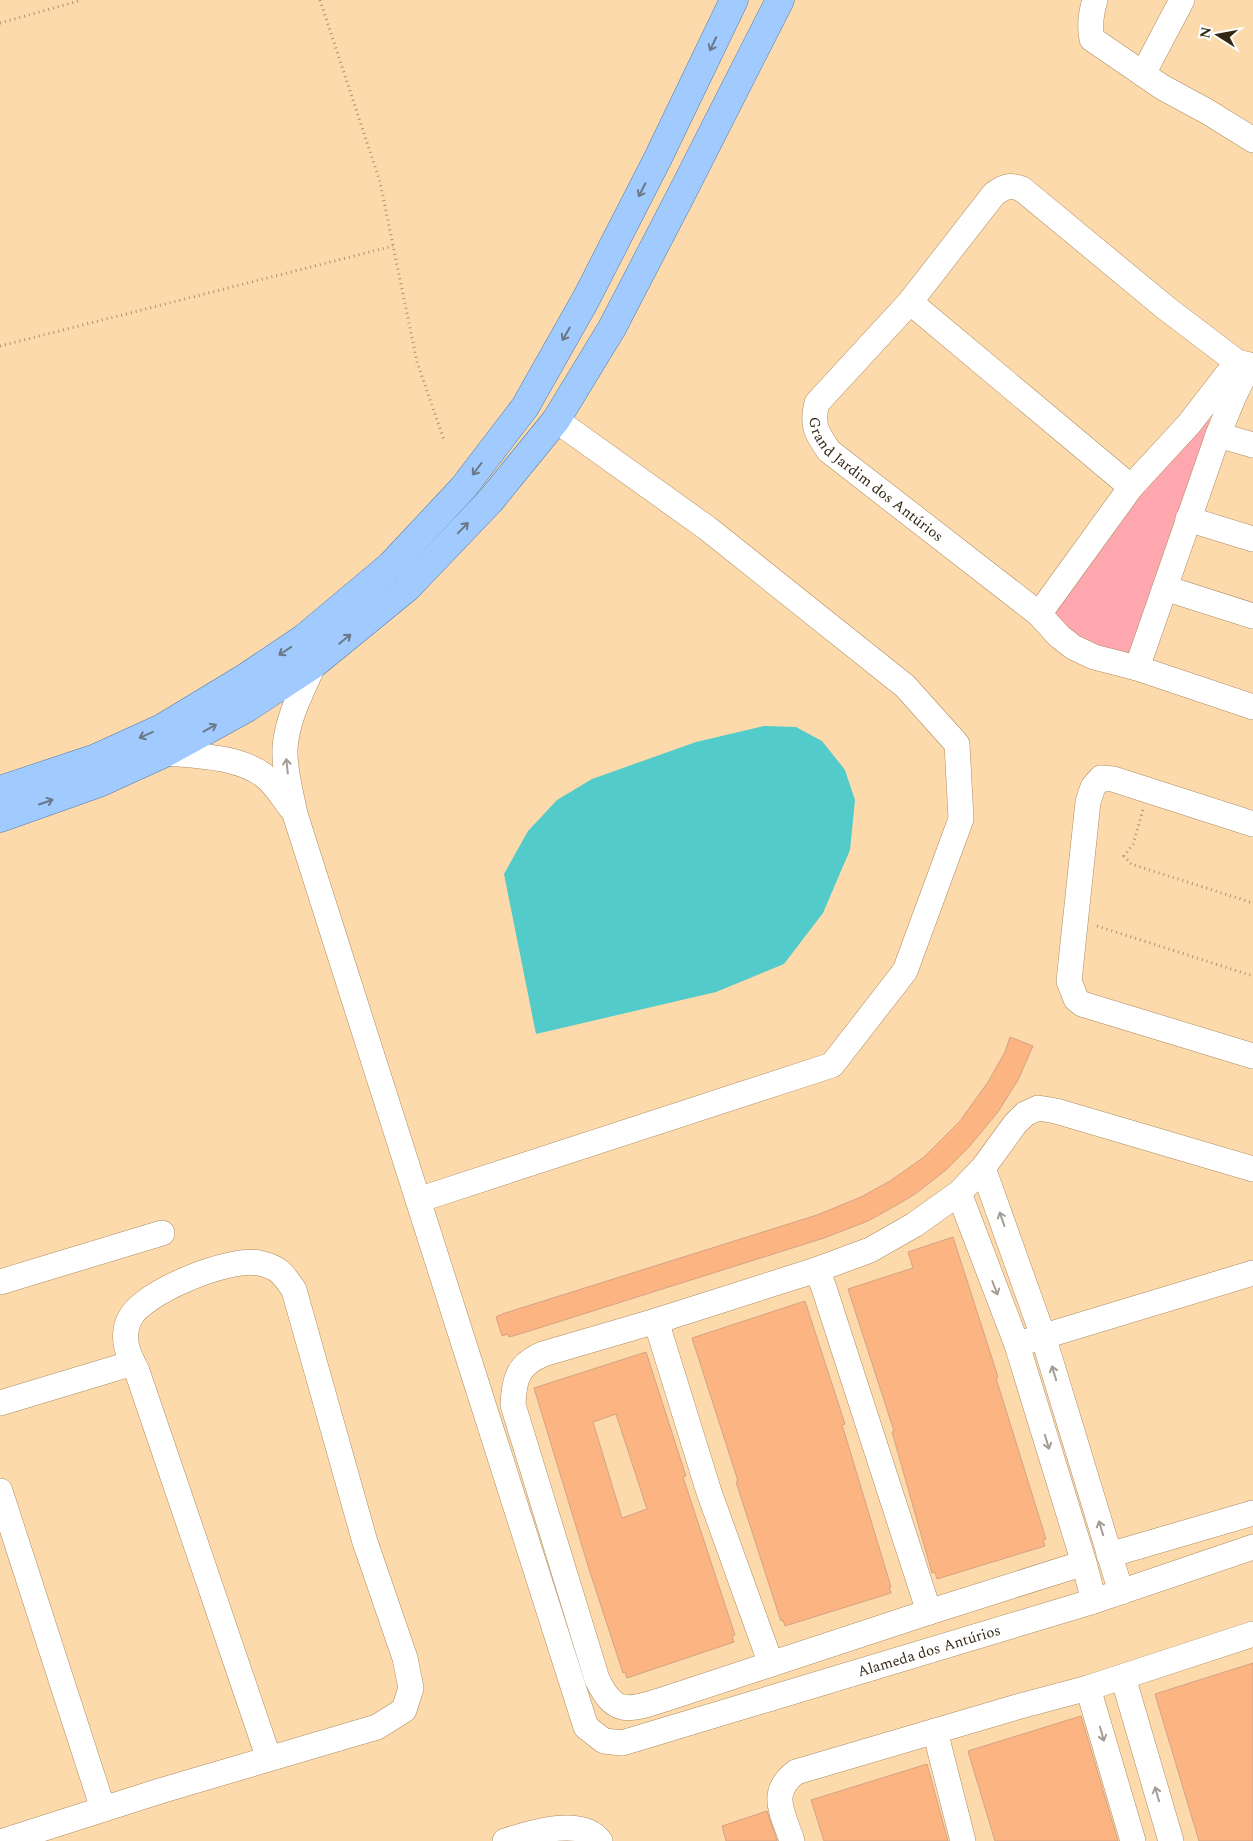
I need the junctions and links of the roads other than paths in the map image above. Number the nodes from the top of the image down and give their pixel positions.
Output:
1 (734, 0) edge
2 (780, 0) edge
3 (1095, 0) edge
4 (1182, 0) edge
5 (1144, 74) junction
6 (1253, 140) edge
7 (910, 302) junction
8 (1246, 364) edge
9 (556, 420) junction
10 (1218, 435) junction
11 (1253, 445) edge
12 (1131, 487) junction
13 (1188, 519) junction
14 (1253, 539) edge
15 (1165, 588) junction
16 (1039, 614) junction
17 (1253, 616) edge
18 (314, 664) junction
19 (1137, 668) junction
20 (1253, 707) edge
21 (165, 753) junction
22 (0, 790) edge
23 (296, 814) junction
24 (0, 818) edge
25 (1253, 824) edge
26 (1253, 1056) edge
27 (983, 1168) junction
28 (1253, 1169) edge
29 (959, 1194) junction
30 (418, 1200) junction
31 (162, 1233) dead end
32 (816, 1270) junction
33 (1253, 1273) edge
34 (0, 1282) edge
35 (656, 1321) junction
36 (1043, 1336) junction
37 (1017, 1345) junction
38 (133, 1363) junction
39 (0, 1403) edge
40 (0, 1491) edge
41 (1093, 1500) junction
42 (1067, 1508) junction
43 (1253, 1513) edge
44 (1253, 1547) edge
45 (1109, 1555) junction
46 (1084, 1563) junction
47 (1121, 1592) junction
48 (1094, 1601) junction
49 (929, 1612) junction
50 (1253, 1634) edge
51 (771, 1664) junction
52 (1123, 1676) junction
53 (1088, 1688) junction
54 (935, 1731) junction
55 (269, 1759) junction
56 (103, 1809) junction
57 (4, 1841) edge
58 (505, 1841) edge
59 (600, 1841) edge
60 (792, 1841) edge
61 (963, 1841) edge
62 (1133, 1841) edge
63 (1171, 1841) edge

1 -> 22 main road
2 - 9 main road
3 - 5 street
4 - 5 street
5 - 6 street
7 - 8 street, Grand Jardim dos Antúrios
7 - 12 street
7 - 16 street, Grand Jardim dos Antúrios
8 - 10 street
8 - 12 street
18 -> 9 main road
9 - 30 street
10 - 11 street
10 - 13 street
12 - 16 street
13 - 14 street
13 - 15 street
15 - 17 street
15 - 19 street
16 - 19 street, Grand Jardim dos Antúrios
21 -> 18 main road
23 -> 18 street
19 - 20 street, Grand Jardim dos Antúrios
21 - 23 street
24 -> 21 main road
23 - 30 street
25 - 26 street
27 - 28 street
27 - 29 street
36 -> 27 street
29 - 32 street
29 -> 37 street
30 - 48 street, Alameda dos Antúrios
31 - 34 street
32 - 35 street
32 - 49 street
33 - 36 street
35 - 51 street
35 - 51 street
36 - 37 street
41 -> 36 street
37 -> 42 street
38 - 39 street
38 - 55 street
38 - 55 street
40 - 56 street
41 - 42 street
45 -> 41 street
42 - 46 street
43 - 45 street
44 - 47 street, Alameda dos Antúrios
45 - 47 street
46 - 48 street
46 - 49 street
47 - 48 street, Alameda dos Antúrios
49 - 51 street
50 - 52 street
52 - 53 street
63 -> 52 street
53 - 54 street
53 -> 62 street
54 - 60 street
54 - 61 street
55 - 56 street
56 - 57 street
58 - 59 street

